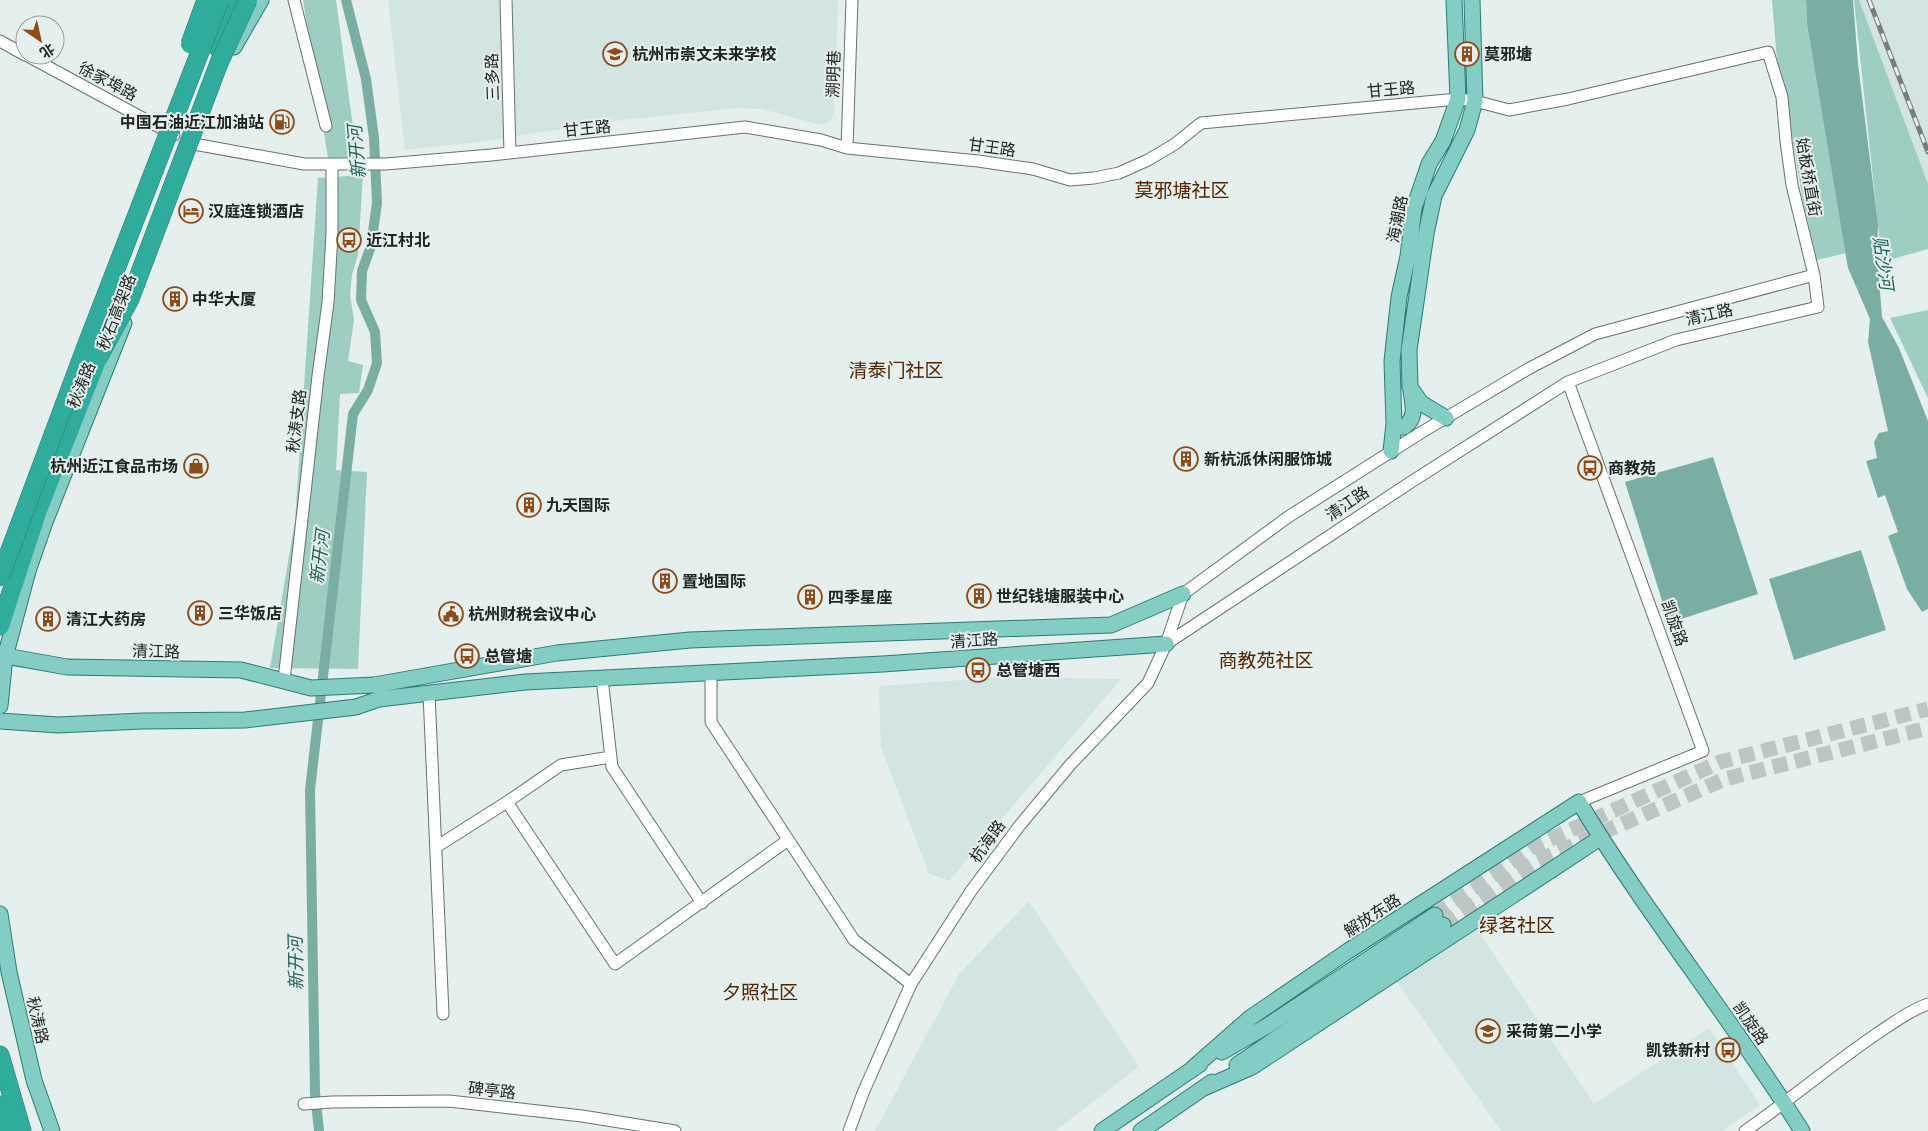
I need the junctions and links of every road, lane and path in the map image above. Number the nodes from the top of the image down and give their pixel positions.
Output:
1 (206, 0) edge
2 (220, 0) edge
3 (225, 0) edge
4 (236, 0) edge
5 (248, 0) edge
6 (261, 0) edge
7 (294, 0) edge
8 (506, 0) edge
9 (852, 0) edge
10 (1454, 0) edge
11 (1472, 0) edge
12 (0, 41) edge
13 (15, 49) edge
14 (1768, 52) joint
15 (44, 65) edge
16 (223, 68) junction
17 (1458, 99) junction
18 (1475, 101) junction
19 (326, 126) dead end
20 (174, 135) junction
21 (194, 144) junction
22 (847, 148) junction
23 (510, 153) junction
24 (332, 165) junction
25 (1814, 275) junction
26 (1818, 307) joint
27 (98, 358) junction
28 (1568, 382) junction
29 (1410, 387) junction
30 (1446, 418) junction
31 (1394, 424) junction
32 (54, 431) junction
33 (1391, 452) junction
34 (0, 566) edge
35 (0, 577) edge
36 (1183, 594) junction
37 (0, 626) edge
38 (1166, 644) junction
39 (3, 656) edge
40 (711, 673) junction
41 (602, 678) junction
42 (284, 680) junction
43 (429, 693) junction
44 (0, 706) edge
45 (0, 721) edge
46 (611, 757) junction
47 (507, 802) junction
48 (1578, 802) junction
49 (1600, 838) junction
50 (788, 840) junction
51 (436, 846) junction
52 (702, 903) junction
53 (0, 914) edge
54 (911, 984) junction
55 (1928, 1004) edge
56 (443, 1014) dead end
57 (0, 1055) edge
58 (1192, 1069) junction
59 (1204, 1088) junction
60 (1785, 1103) junction
61 (304, 1104) dead end
62 (0, 1105) edge
63 (8, 1131) edge
64 (22, 1131) edge
65 (52, 1131) edge
66 (675, 1131) edge
67 (849, 1131) edge
68 (1102, 1131) edge
69 (1141, 1131) edge
70 (1746, 1131) edge
71 (1802, 1131) edge

1 - 32 highway, bridge
2 - 32 highway, 秋石高架路, bridge
3 - 20 main road, 秋涛路
4 - 27 highway, 秋石高架路, bridge
5 - 16 main road, 秋涛路
5 - 27 highway, bridge
6 - 16 main road
7 - 19 street
8 - 23 street, 三多路
9 - 22 street, 溯明巷
10 - 17 main road, 海潮路
11 - 18 main road, 海潮路
12 - 13 street, 徐家埠路
14 - 18 street, 甘王路
14 - 25 street, 始板桥直街
15 - 20 street, 徐家埠路
16 - 21 main road, 秋涛路
17 - 18 street, 甘王路
17 - 22 street, 甘王路
17 - 31 main road, 海潮路
18 - 29 main road, 海潮路
20 - 34 main road, 秋涛路
21 - 24 street, 甘王路
21 - 39 main road, 秋涛路
22 - 23 street, 甘王路
23 - 24 street, 甘王路
24 - 42 street, 秋涛支路
25 - 26 street, 始板桥直街
25 - 30 street, 清江路
26 - 28 street, 清江路
27 - 37 highway, 秋石高架路
28 - 38 street, 清江路
28 - 48 street, 凯旋路
29 - 30 main road
29 - 31 main road, 海潮路
30 - 33 street, 清江路
31 - 33 main road, 海潮路
32 - 35 highway, 秋石高架路, bridge
33 - 36 street, 清江路
36 - 38 street, 杭海路
36 - 42 main road, 清江路
38 - 40 main road, 清江路
38 - 54 street, 杭海路
39 - 42 main road, 清江路
39 - 44 main road, 秋涛路
40 - 41 main road, 清江路
40 - 50 street
41 - 43 main road, 清江路
41 - 46 street
43 - 45 main road, 清江路
43 - 51 street
46 - 47 street
46 - 52 street
47 - 51 street
47 - 52 street
48 - 49 main road, 凯旋路
48 - 58 main road, 解放东路
49 - 59 main road, 解放东路
49 - 60 main road, 凯旋路
50 - 52 street
50 - 54 street
51 - 56 street
53 - 65 main road, 秋涛路
54 - 67 street, 杭海路
55 - 60 street
57 - 64 highway
58 - 59 main road, 解放东路
58 - 68 main road, 解放东路
59 - 69 main road, 解放东路
60 - 70 street
60 - 71 main road, 凯旋路
61 - 66 street, 碑亭路
62 - 63 highway

